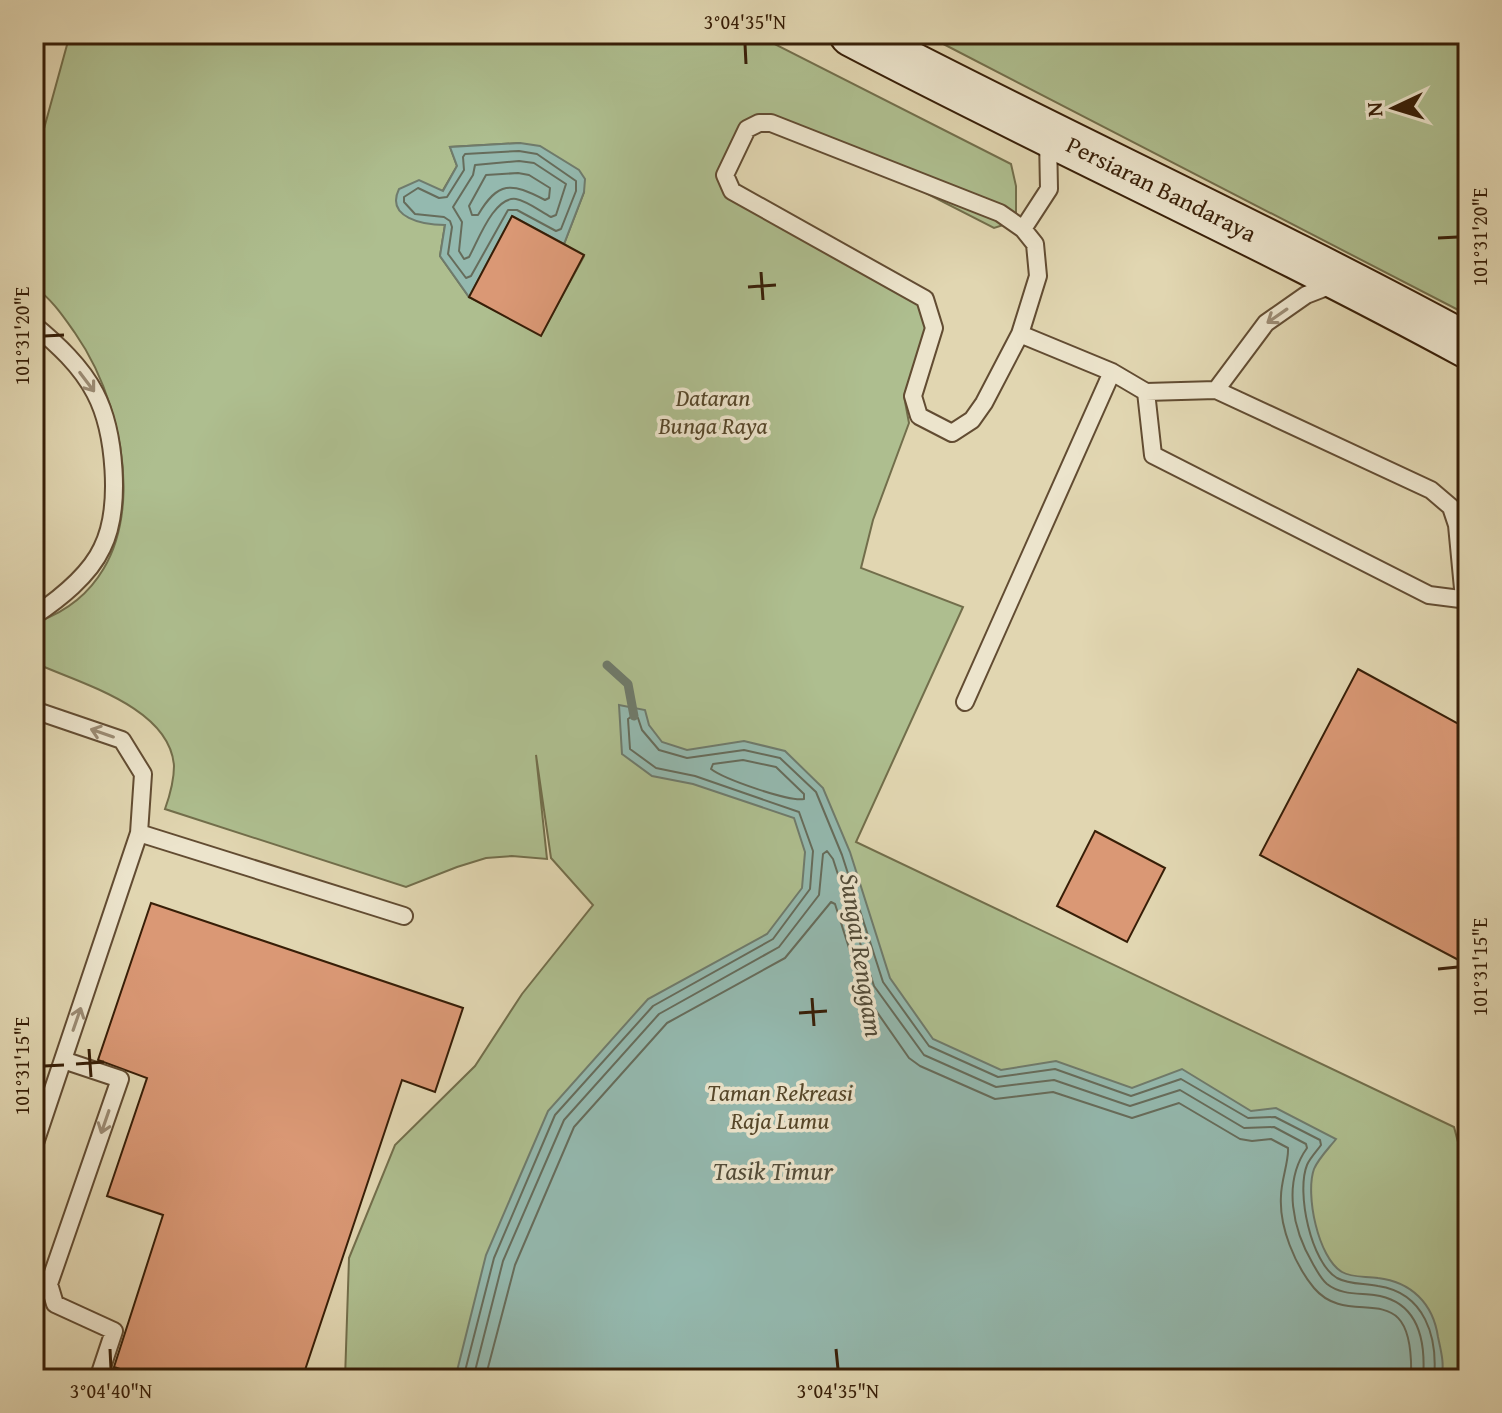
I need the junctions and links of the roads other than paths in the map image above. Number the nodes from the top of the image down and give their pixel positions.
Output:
1 (852, 34) edge
2 (1048, 134) junction
3 (1023, 229) junction
4 (1346, 279) junction
5 (34, 325) edge
6 (1020, 334) junction
7 (1468, 346) edge
8 (1112, 372) junction
9 (1216, 390) junction
10 (1146, 392) junction
11 (1466, 600) edge
12 (34, 616) edge
13 (965, 702) dead end
14 (34, 710) edge
15 (139, 833) junction
16 (404, 916) dead end
17 (63, 1060) junction
18 (34, 1146) edge
19 (98, 1379) edge

1 - 2 main road, Persiaran Bandaraya
2 - 3 lane
2 - 4 main road, Persiaran Bandaraya
3 - 6 lane
3 - 6 lane
4 - 7 main road, Persiaran Bandaraya
4 -> 9 lane
5 -> 12 lane
6 - 8 lane
8 - 10 lane
8 - 13 lane
9 - 10 lane
9 - 11 lane
10 - 11 lane
15 -> 14 lane
15 - 16 lane
17 -> 15 lane
17 - 18 lane
17 -> 19 lane

